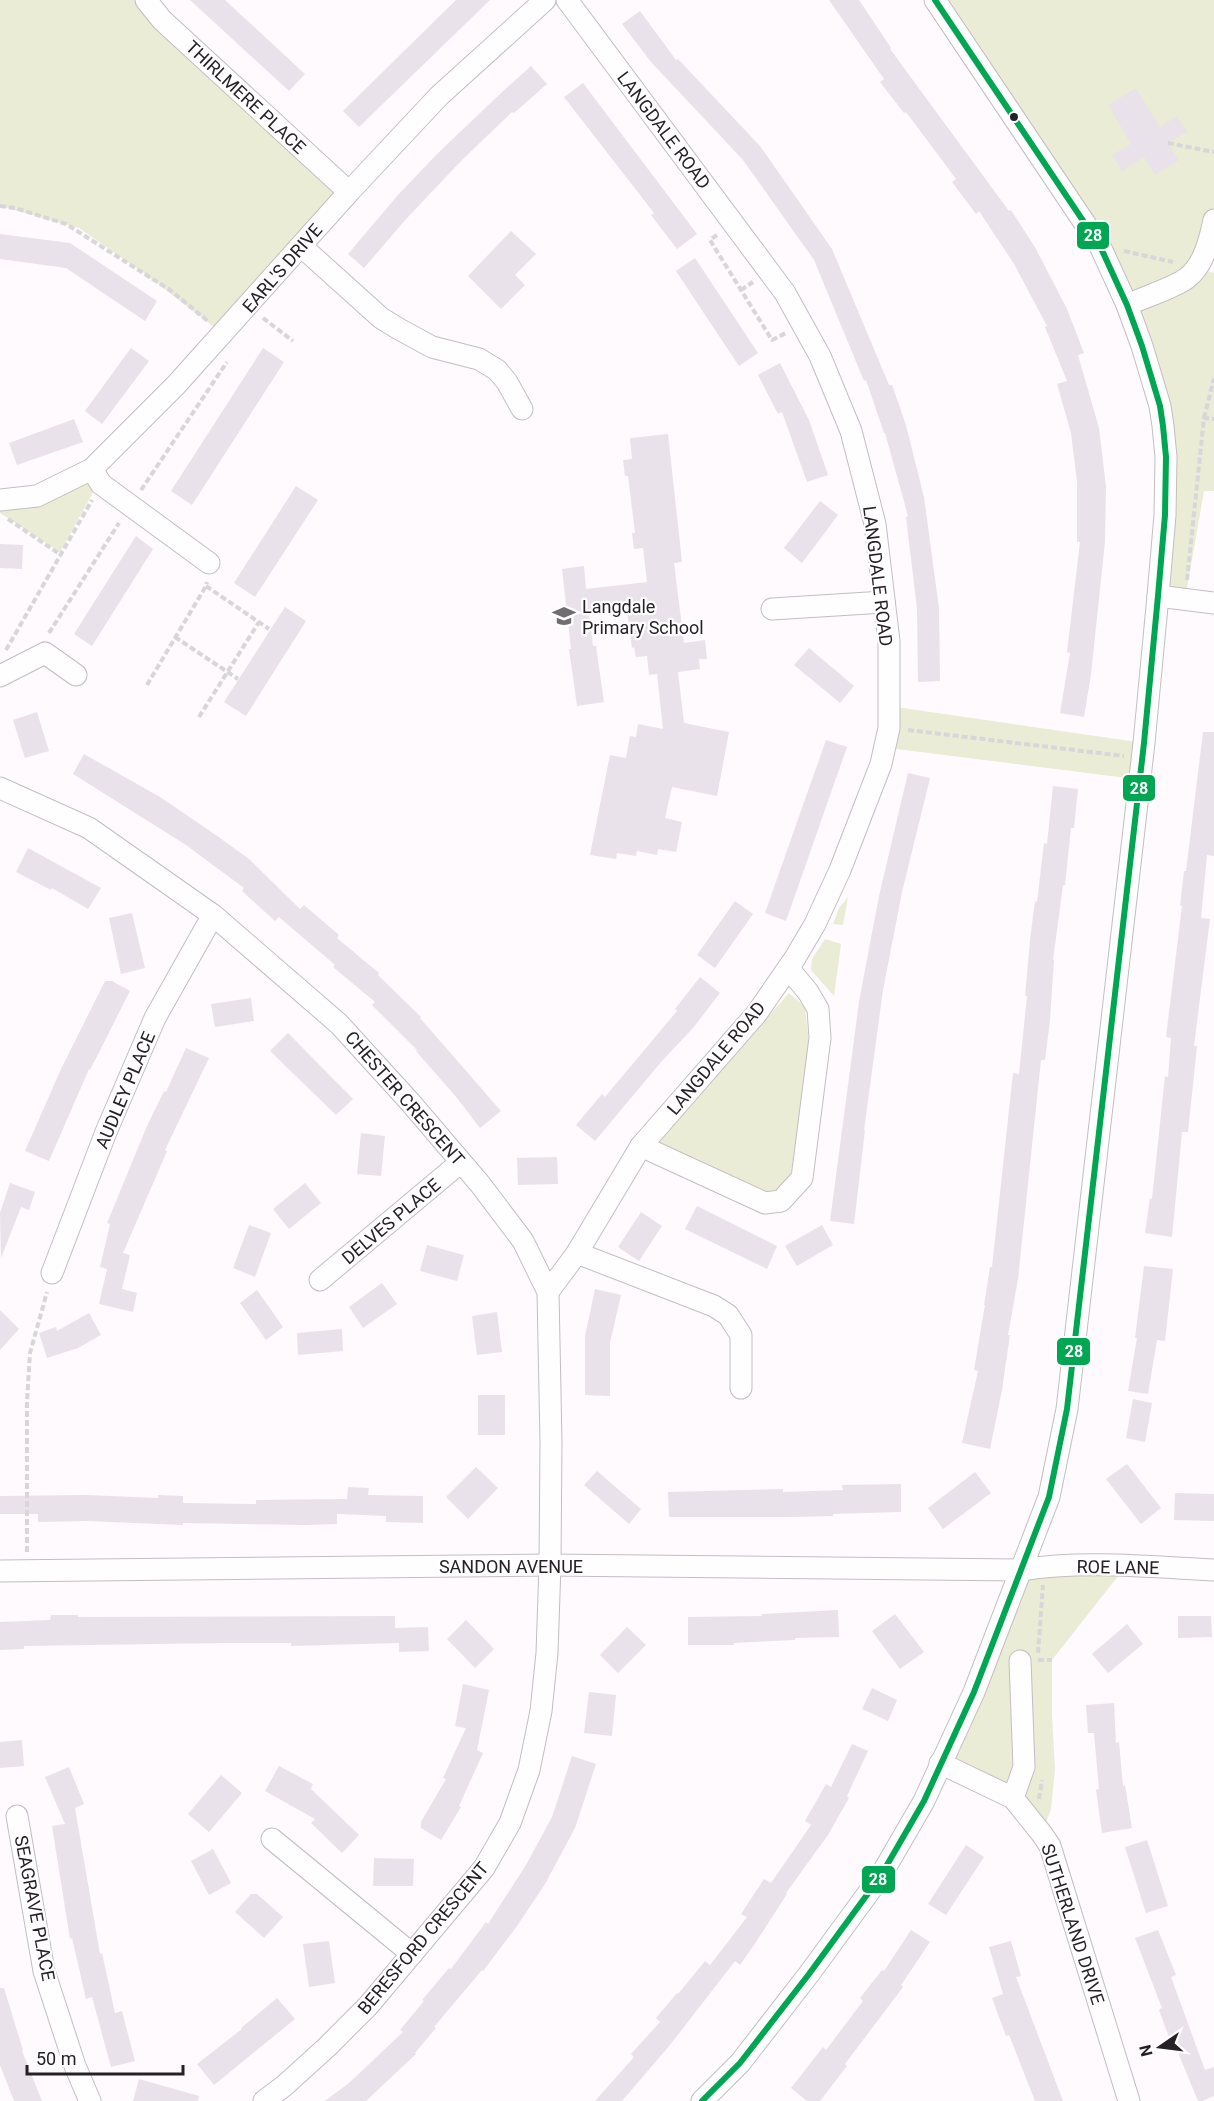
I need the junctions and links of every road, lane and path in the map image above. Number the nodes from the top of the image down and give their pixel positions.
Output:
1 (146, 0) edge
2 (545, 0) edge
3 (567, 0) edge
4 (935, 0) edge
5 (1168, 143) dead end
6 (1214, 152) edge
7 (349, 192) junction
8 (0, 206) edge
9 (1214, 220) edge
10 (733, 223) junction
11 (301, 246) junction
12 (1100, 246) junction
13 (1196, 268) junction
14 (1127, 304) junction
15 (256, 312) junction
16 (803, 325) junction
17 (256, 327) dead end
18 (223, 334) junction
19 (293, 341) dead end
20 (227, 362) dead end
21 (1214, 378) edge
22 (522, 409) dead end
23 (1204, 418) junction
24 (1214, 419) edge
25 (96, 476) junction
26 (0, 500) edge
27 (0, 513) edge
28 (126, 514) junction
29 (61, 555) junction
30 (209, 563) joint
31 (206, 586) junction
32 (1158, 596) junction
33 (1185, 599) junction
34 (884, 602) junction
35 (1214, 603) edge
36 (772, 609) dead end
37 (259, 622) junction
38 (269, 629) dead end
39 (176, 637) junction
40 (5, 652) dead end
41 (33, 659) junction
42 (227, 672) junction
43 (76, 675) dead end
44 (0, 676) edge
45 (238, 679) dead end
46 (147, 685) dead end
47 (199, 717) dead end
48 (889, 728) junction
49 (1142, 758) junction
50 (0, 788) edge
51 (213, 915) junction
52 (789, 969) junction
53 (641, 1146) junction
54 (461, 1162) junction
55 (577, 1252) junction
56 (52, 1273) joint
57 (320, 1280) dead end
58 (548, 1292) junction
59 (741, 1388) dead end
60 (550, 1565) junction
61 (1022, 1570) junction
62 (1214, 1570) edge
63 (0, 1571) edge
64 (27, 1571) junction
65 (1020, 1661) dead end
66 (940, 1763) junction
67 (1013, 1798) junction
68 (17, 1816) dead end
69 (272, 1839) dead end
70 (412, 1954) junction
71 (90, 2101) edge
72 (264, 2101) edge
73 (702, 2101) edge
74 (1130, 2101) edge

1 - 7 street, THIRLMERE PLACE
2 - 7 street, EARL'S DRIVE
3 - 10 street, LANGDALE ROAD
4 - 12 street
5 - 6 path
7 - 11 street, EARL'S DRIVE
8 - 18 path
9 - 13 street
10 - 16 street, LANGDALE ROAD
10 - 16 path
11 - 15 street, EARL'S DRIVE
11 - 22 street
12 - 13 path
12 - 14 street
13 - 14 street
14 - 32 street
15 - 17 path
15 - 18 street, EARL'S DRIVE
15 - 19 path
16 - 34 street, LANGDALE ROAD
18 - 25 street, EARL'S DRIVE
20 - 28 path
21 - 23 path
23 - 24 path
23 - 33 path
25 - 26 street, EARL'S DRIVE
25 - 28 street
25 - 29 path
27 - 29 path
28 - 30 street
28 - 41 path
29 - 40 path
30 - 31 path
31 - 37 path
31 - 39 path
32 - 33 street
32 - 49 street
33 - 35 street
34 - 36 street
34 - 48 street, LANGDALE ROAD
37 - 38 path
37 - 42 path
39 - 42 path
39 - 46 path
41 - 43 street
41 - 44 street
42 - 45 path
42 - 47 path
48 - 49 path
48 - 52 street, LANGDALE ROAD
49 - 61 street
50 - 51 street, CHESTER CRESCENT
51 - 54 street, CHESTER CRESCENT
51 - 56 street, AUDLEY PLACE
52 - 53 street, LANGDALE ROAD
52 - 53 street
53 - 55 street, LANGDALE ROAD
54 - 57 street, DELVES PLACE
54 - 58 street, CHESTER CRESCENT
55 - 58 street, LANGDALE ROAD
55 - 59 street
56 - 64 path
58 - 60 street, CHESTER CRESCENT
60 - 61 street, SANDON AVENUE
60 - 64 street, SANDON AVENUE
60 - 70 street, BERESFORD CRESCENT
61 - 62 street, ROE LANE
61 - 66 street
63 - 64 street, SANDON AVENUE
65 - 67 street
66 - 67 street, SUTHERLAND DRIVE
66 - 73 street
67 - 74 street, SUTHERLAND DRIVE
68 - 71 street, SEAGRAVE PLACE
69 - 70 street
70 - 72 street, BERESFORD CRESCENT

